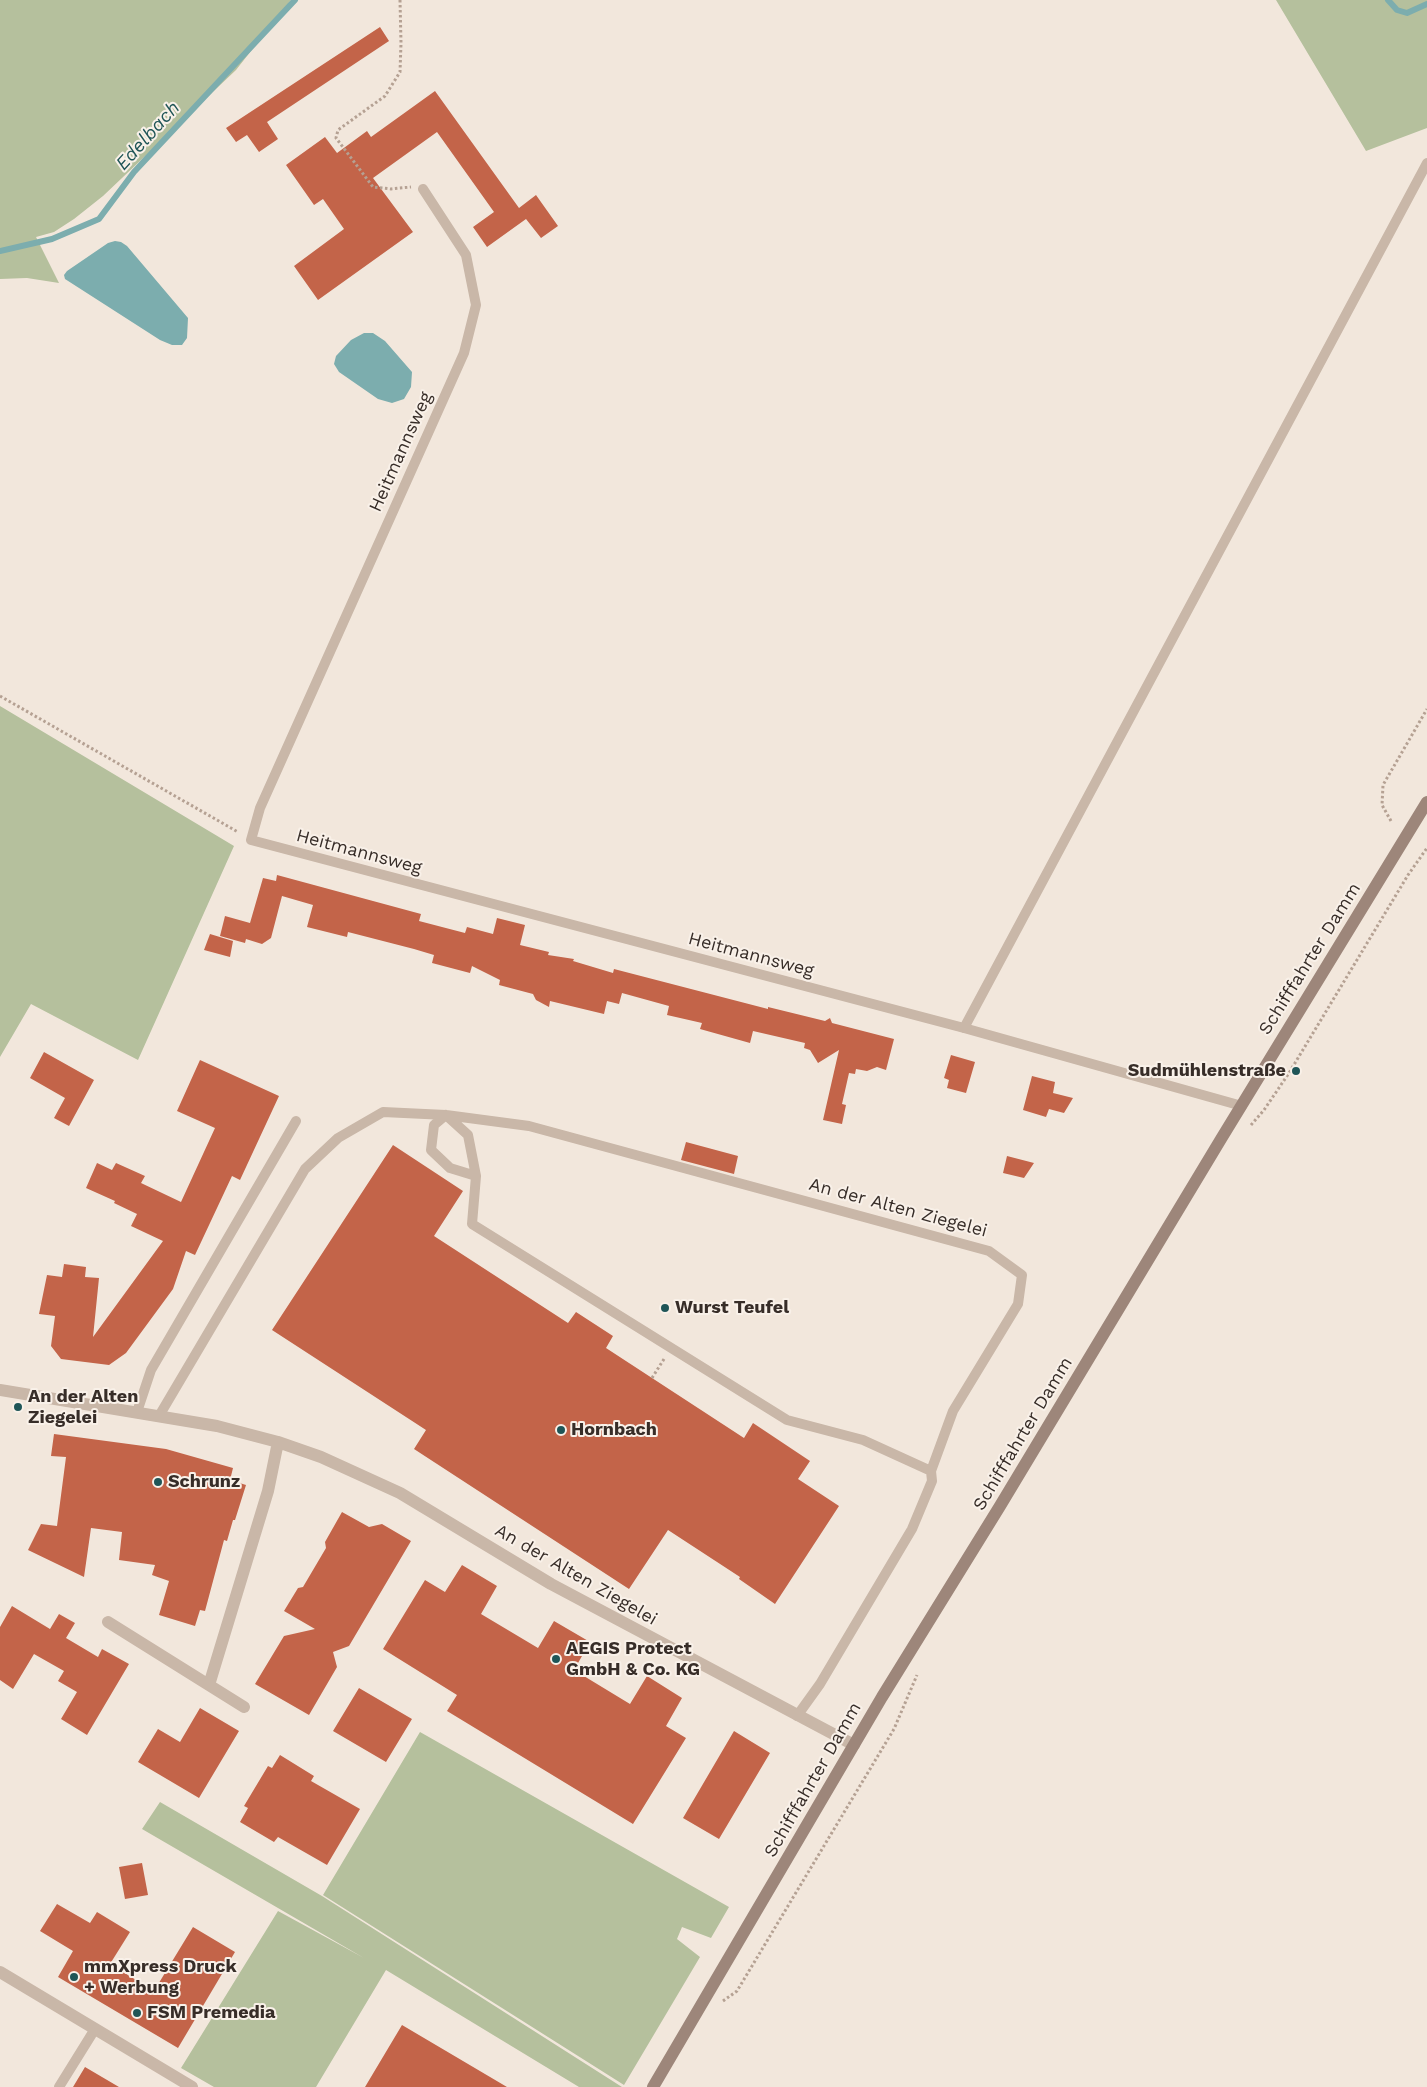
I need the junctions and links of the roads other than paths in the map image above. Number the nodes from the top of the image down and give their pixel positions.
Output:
1 (1427, 163) edge
2 (424, 189) road end
3 (1427, 802) edge
4 (964, 1028) junction
5 (1242, 1106) junction
6 (446, 1115) junction
7 (296, 1121) dead end
8 (476, 1176) junction
9 (0, 1390) edge
10 (137, 1412) junction
11 (159, 1416) junction
12 (278, 1442) junction
13 (931, 1471) junction
14 (108, 1622) dead end
15 (209, 1685) junction
16 (244, 1707) dead end
17 (796, 1716) junction
18 (854, 1746) junction
19 (0, 1972) edge
20 (95, 2029) junction
21 (59, 2087) edge
22 (192, 2087) edge
23 (653, 2087) edge

1 - 4 lane
2 - 4 lane, Heitmannsweg
3 - 5 main road, Schifffahrter Damm
4 - 5 lane, Heitmannsweg
5 - 18 main road, Schifffahrter Damm
6 - 8 lane
6 - 8 lane
6 - 11 lane, An der Alten Ziegelei
6 - 13 lane, An der Alten Ziegelei
7 - 10 lane
8 - 13 lane
9 - 10 street, An der Alten Ziegelei
10 - 11 street, An der Alten Ziegelei
11 - 12 street, An der Alten Ziegelei
12 - 15 street
12 - 17 street, An der Alten Ziegelei
13 - 17 lane
14 - 15 street
15 - 16 street
17 - 18 street, An der Alten Ziegelei
18 - 23 main road, Schifffahrter Damm
19 - 20 street
20 - 21 lane
20 - 22 street

